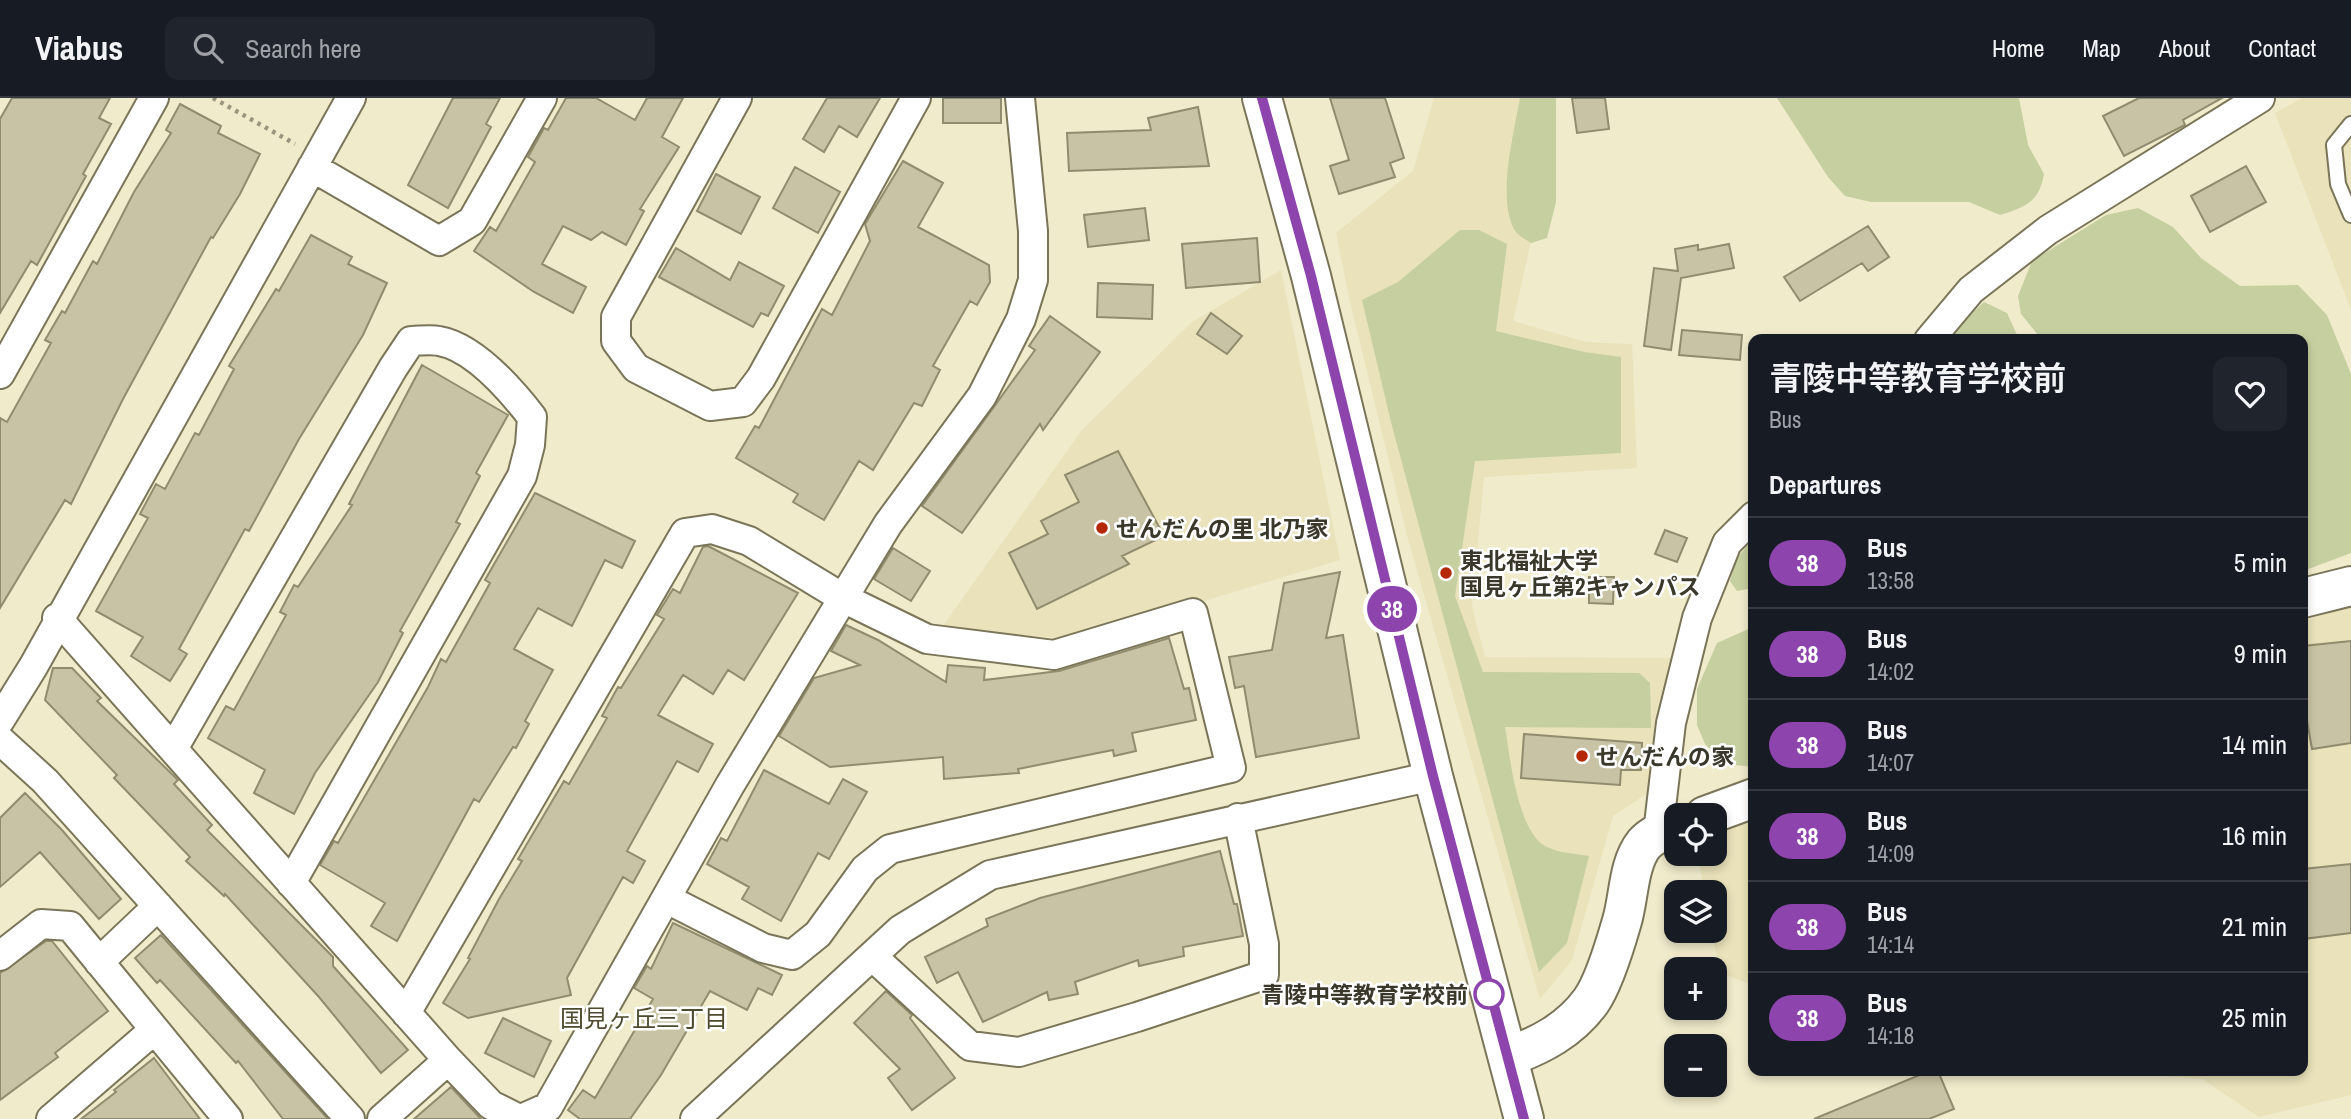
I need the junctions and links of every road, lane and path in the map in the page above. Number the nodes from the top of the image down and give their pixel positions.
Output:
1 (155, 98) edge
2 (213, 98) edge
3 (351, 98) edge
4 (542, 98) edge
5 (737, 98) edge
6 (916, 98) edge
7 (1020, 98) edge
8 (1262, 98) edge
9 (2260, 98) edge
10 (2351, 124) edge
11 (315, 162) junction
12 (2351, 215) edge
13 (1934, 334) edge
14 (0, 374) edge
15 (1748, 522) edge
16 (2351, 586) edge
17 (2308, 597) edge
18 (843, 598) junction
19 (57, 618) junction
20 (0, 720) edge
21 (0, 740) edge
22 (173, 749) junction
23 (1433, 776) junction
24 (1748, 800) edge
25 (1668, 803) edge
26 (1727, 808) edge
27 (1238, 818) junction
28 (1664, 831) edge
29 (291, 883) junction
30 (667, 900) junction
31 (158, 906) junction
32 (0, 956) edge
33 (872, 956) junction
34 (99, 962) junction
35 (406, 1013) junction
36 (154, 1030) junction
37 (1508, 1057) junction
38 (448, 1060) junction
39 (51, 1119) edge
40 (228, 1119) edge
41 (350, 1119) edge
42 (382, 1119) edge
43 (520, 1119) edge
44 (695, 1119) edge
45 (1524, 1119) edge

1 - 14 street
2 - 11 path
3 - 11 street
4 - 11 street
5 - 6 street
7 - 18 street
8 - 23 street
9 - 13 street
10 - 12 lane
11 - 19 street
15 - 25 street
16 - 17 street
18 - 30 street
18 - 30 street
18 - 35 street
19 - 20 street
19 - 22 street
21 - 31 street
22 - 29 street
22 - 29 street
23 - 27 street
23 - 37 street
24 - 26 street
27 - 33 street
27 - 33 street
28 - 37 street
29 - 35 street
30 - 43 street
31 - 34 street
31 - 41 street
32 - 34 street
33 - 44 street
34 - 36 street
35 - 38 street
36 - 39 street
36 - 40 street
37 - 45 street
38 - 42 street
38 - 43 street

